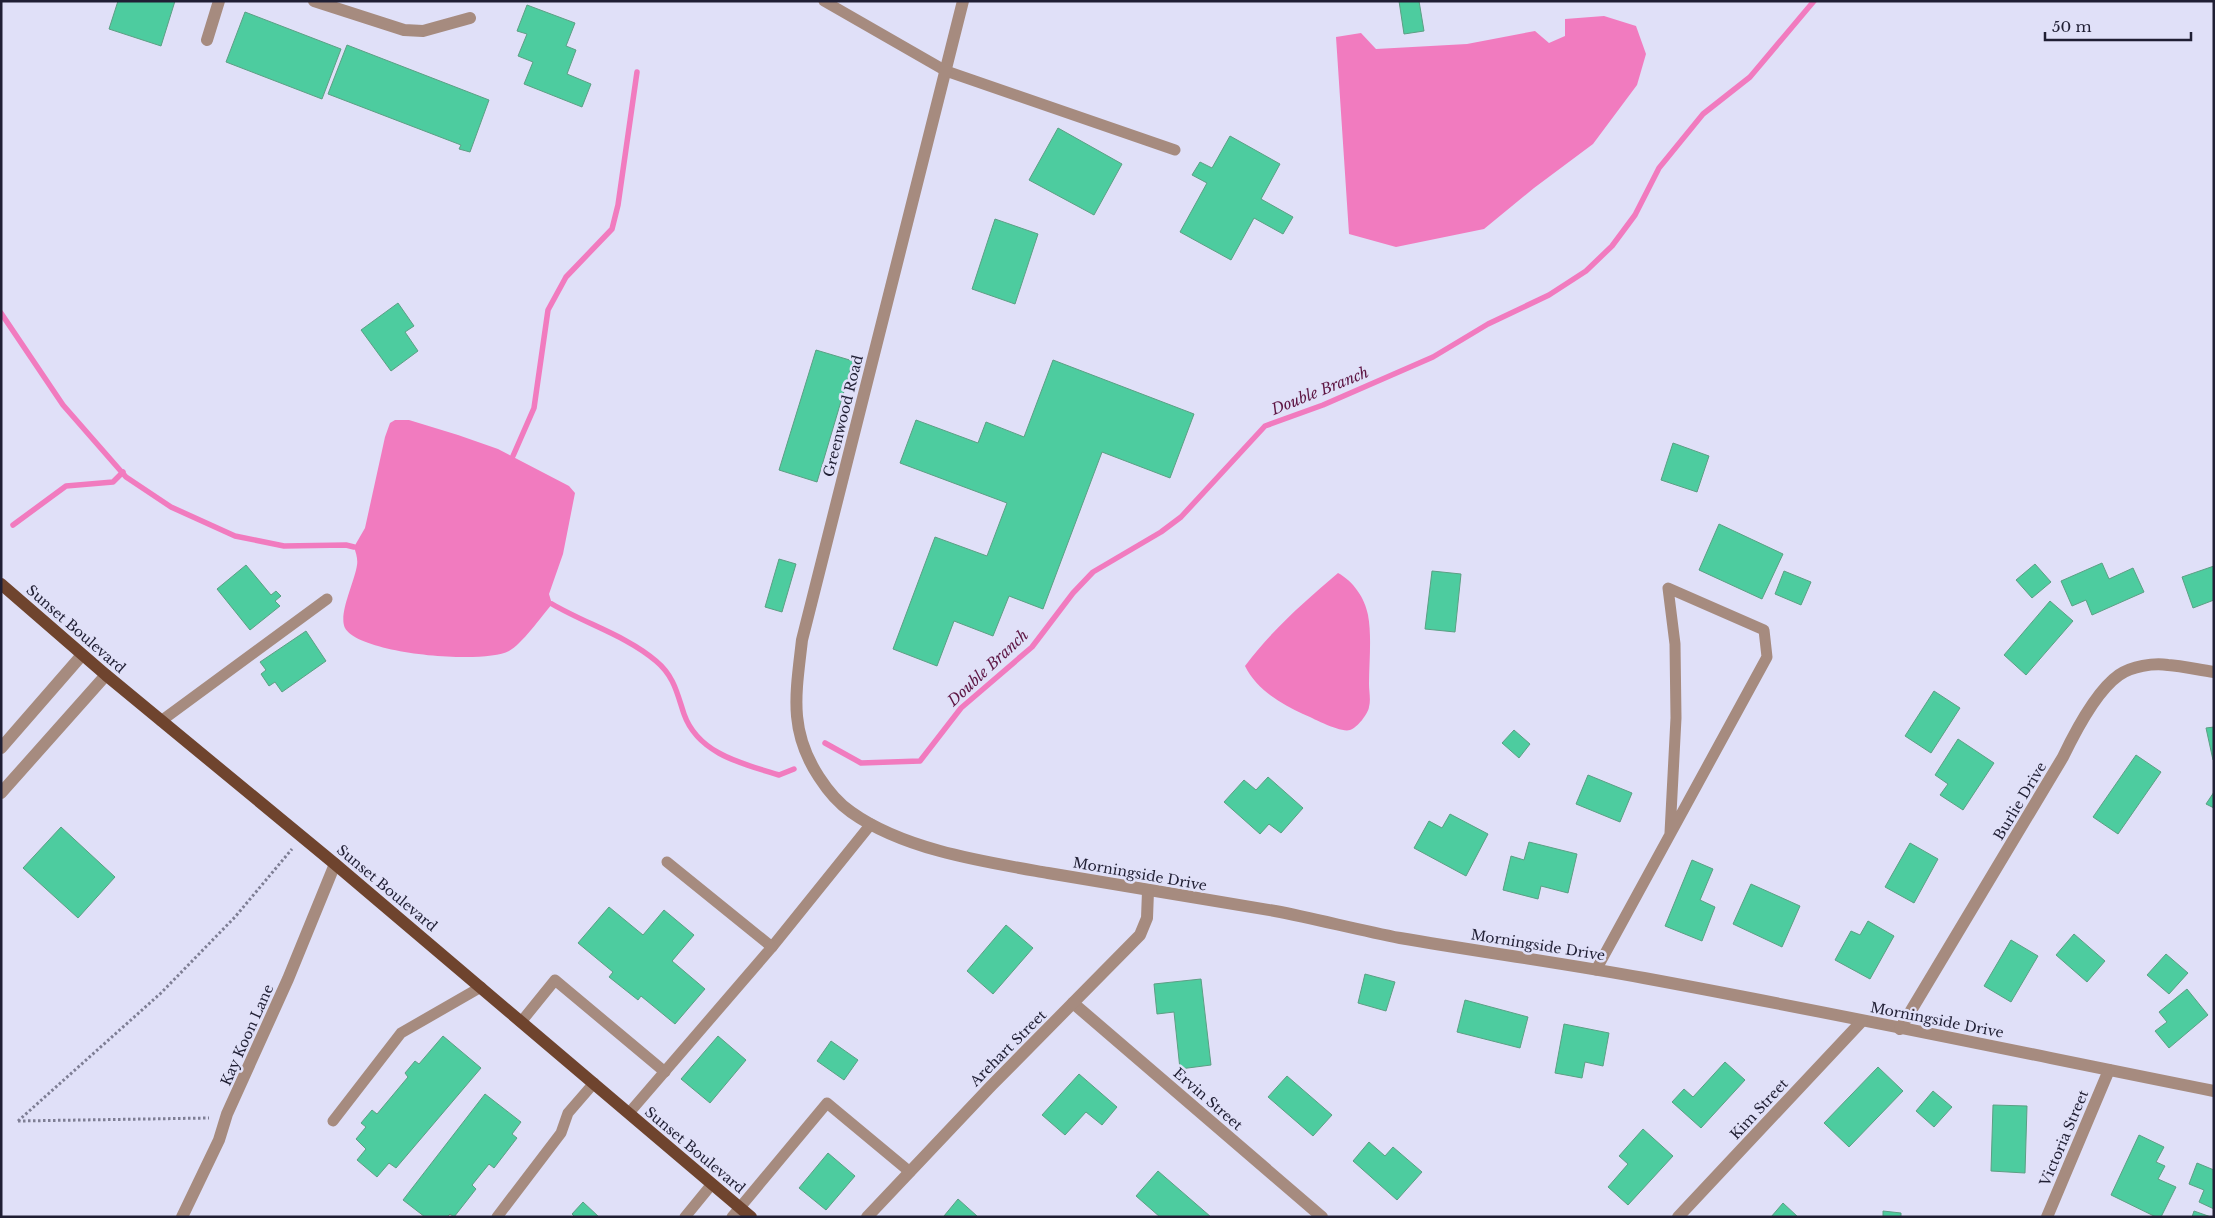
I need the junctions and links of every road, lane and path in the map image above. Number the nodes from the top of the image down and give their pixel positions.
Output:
1 (220, 1) edge
2 (314, 1) edge
3 (824, 1) edge
4 (963, 1) edge
5 (834, 4) edge
6 (470, 18) dead end
7 (207, 40) dead end
8 (946, 71) junction
9 (1175, 150) dead end
10 (1, 584) edge
11 (327, 598) dead end
12 (82, 655) junction
13 (2214, 672) edge
14 (106, 676) junction
15 (161, 721) junction
16 (1, 748) edge
17 (1, 793) edge
18 (867, 822) junction
19 (1670, 833) junction
20 (302, 837) junction
21 (667, 862) dead end
22 (336, 864) junction
23 (1148, 891) junction
24 (772, 947) junction
25 (1596, 970) junction
26 (481, 987) junction
27 (1073, 1003) junction
28 (1862, 1021) junction
29 (521, 1022) junction
30 (1900, 1029) junction
31 (2109, 1070) junction
32 (665, 1072) junction
33 (594, 1083) junction
34 (2214, 1091) edge
35 (629, 1114) junction
36 (333, 1121) dead end
37 (218, 1140) junction
38 (910, 1172) junction
39 (712, 1184) junction
40 (736, 1212) edge
41 (182, 1217) edge
42 (497, 1217) edge
43 (685, 1217) edge
44 (751, 1217) edge
45 (867, 1217) edge
46 (1322, 1217) edge
47 (1678, 1217) edge
48 (2047, 1217) edge

1 - 7 street
2 - 6 street
3 - 5 lane
4 - 8 street, Greenwood Road
5 - 8 lane
8 - 9 lane
8 - 18 street, Greenwood Road
10 - 12 main road, Sunset Boulevard
11 - 15 lane
12 - 14 main road, Sunset Boulevard
12 - 16 street
13 - 30 street, Burlie Drive
14 - 15 main road, Sunset Boulevard
14 - 17 street
15 - 20 main road, Sunset Boulevard
18 - 23 street, Morningside Drive
18 - 24 lane
19 - 19 lane
19 - 25 lane
20 - 22 main road, Sunset Boulevard
20 - 37 path
21 - 24 lane
22 - 26 main road, Sunset Boulevard
22 - 37 street, Kay Koon Lane
23 - 25 street, Morningside Drive
23 - 27 street, Arehart Street
24 - 32 lane
25 - 28 street, Morningside Drive
26 - 29 main road, Sunset Boulevard
26 - 36 lane
27 - 38 street, Arehart Street
27 - 46 street, Ervin Street
28 - 30 street, Morningside Drive
28 - 47 street, Kim Street
29 - 32 lane
29 - 33 main road, Sunset Boulevard
30 - 31 street, Morningside Drive
31 - 34 street, Morningside Drive
31 - 48 street, Victoria Street
32 - 35 lane
33 - 35 main road, Sunset Boulevard
33 - 42 lane
35 - 39 main road, Sunset Boulevard
37 - 41 street, Kay Koon Lane
38 - 40 lane
38 - 45 street, Arehart Street
39 - 40 main road, Sunset Boulevard
39 - 43 lane
40 - 44 main road, Sunset Boulevard

